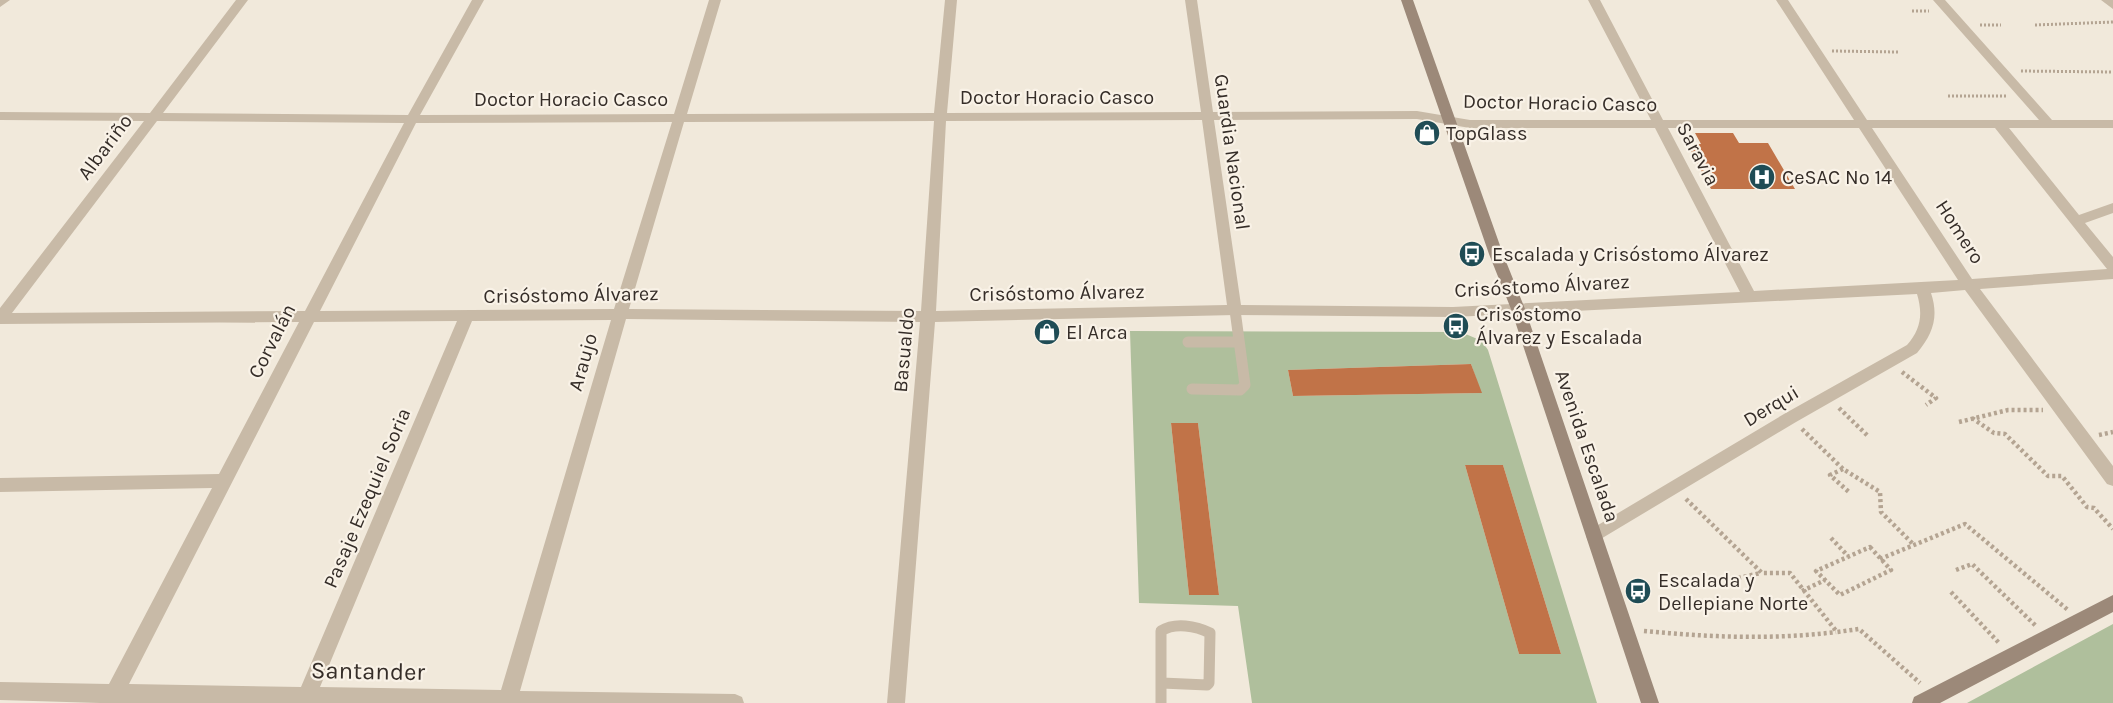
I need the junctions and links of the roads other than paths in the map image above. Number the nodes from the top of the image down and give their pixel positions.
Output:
1 (4, 0) edge
2 (242, 0) edge
3 (477, 0) edge
4 (715, 0) edge
5 (951, 0) edge
6 (1191, 0) edge
7 (1407, 0) edge
8 (1594, 0) edge
9 (1782, 0) edge
10 (1939, 0) edge
11 (2107, 0) edge
12 (0, 4) edge
13 (2113, 6) edge
14 (1208, 115) junction
15 (0, 116) edge
16 (155, 117) junction
17 (940, 117) junction
18 (412, 118) junction
19 (678, 118) junction
20 (1450, 120) junction
21 (1660, 124) junction
22 (1999, 124) junction
23 (2049, 124) junction
24 (2113, 124) edge
25 (1866, 125) junction
26 (2113, 208) edge
27 (2074, 221) junction
28 (2113, 267) edge
29 (2113, 274) edge
30 (1968, 284) junction
31 (1922, 288) junction
32 (1749, 295) junction
33 (1518, 309) junction
34 (1235, 310) junction
35 (620, 314) junction
36 (310, 316) junction
37 (466, 316) junction
38 (928, 317) junction
39 (0, 319) edge
40 (1188, 342) dead end
41 (1239, 342) junction
42 (1192, 389) dead end
43 (2113, 479) edge
44 (226, 481) junction
45 (0, 485) edge
46 (1594, 536) junction
47 (2113, 603) edge
48 (1162, 683) junction
49 (0, 691) edge
50 (307, 695) junction
51 (112, 698) edge
52 (1928, 699) edge
53 (508, 701) edge
54 (735, 703) edge
55 (896, 703) edge
56 (1161, 703) edge
57 (1650, 703) edge

1 - 12 street
2 - 16 street, Albariño
3 - 18 street, Corvalán
4 - 19 street, Araujo
5 - 17 street, Basualdo
6 - 14 street, Guardia Nacional
7 - 20 main road, Avenida Escalada
8 - 21 street, Saravia
9 - 25 street, Homero
10 - 23 street
11 - 13 street
14 - 17 street, Doctor Horacio Casco
14 - 20 street, Doctor Horacio Casco
14 - 34 street, Guardia Nacional
15 - 16 street, Doctor Horacio Casco
16 - 18 street, Doctor Horacio Casco
16 - 39 street, Albariño
17 - 19 street, Doctor Horacio Casco
17 - 38 street, Basualdo
18 - 19 street, Doctor Horacio Casco
18 - 36 street, Corvalán
19 - 35 street, Araujo
20 - 21 street, Doctor Horacio Casco
20 - 33 main road, Avenida Escalada
21 - 25 street, Doctor Horacio Casco
21 - 32 street, Saravia
22 - 23 street, Doctor Horacio Casco
22 - 25 street, Doctor Horacio Casco
22 - 27 street
23 - 24 street, Doctor Horacio Casco
25 - 30 street, Homero
26 - 27 street
27 - 28 street
29 - 30 street, Crisóstomo Álvarez
30 - 31 street, Crisóstomo Álvarez
30 - 43 street, Homero
31 - 32 street, Crisóstomo Álvarez
31 - 46 street, Derqui
32 - 33 street, Crisóstomo Álvarez
33 - 34 street, Crisóstomo Álvarez
33 - 46 main road, Avenida Escalada
34 - 38 street, Crisóstomo Álvarez
34 - 41 lane
35 - 37 street, Crisóstomo Álvarez
35 - 38 street, Crisóstomo Álvarez
35 - 53 street, Araujo
36 - 37 street, Crisóstomo Álvarez
36 - 39 street, Crisóstomo Álvarez
36 - 44 street, Corvalán
37 - 50 street, Pasaje Ezequiel Soria
38 - 55 street, Basualdo
40 - 41 lane
41 - 42 lane
44 - 45 street
44 - 51 street, Corvalán
46 - 57 main road, Avenida Escalada
47 - 52 main road
48 - 48 lane
48 - 56 lane
49 - 51 street, Santander
50 - 51 street, Santander
50 - 53 street, Santander
53 - 54 street, Santander

